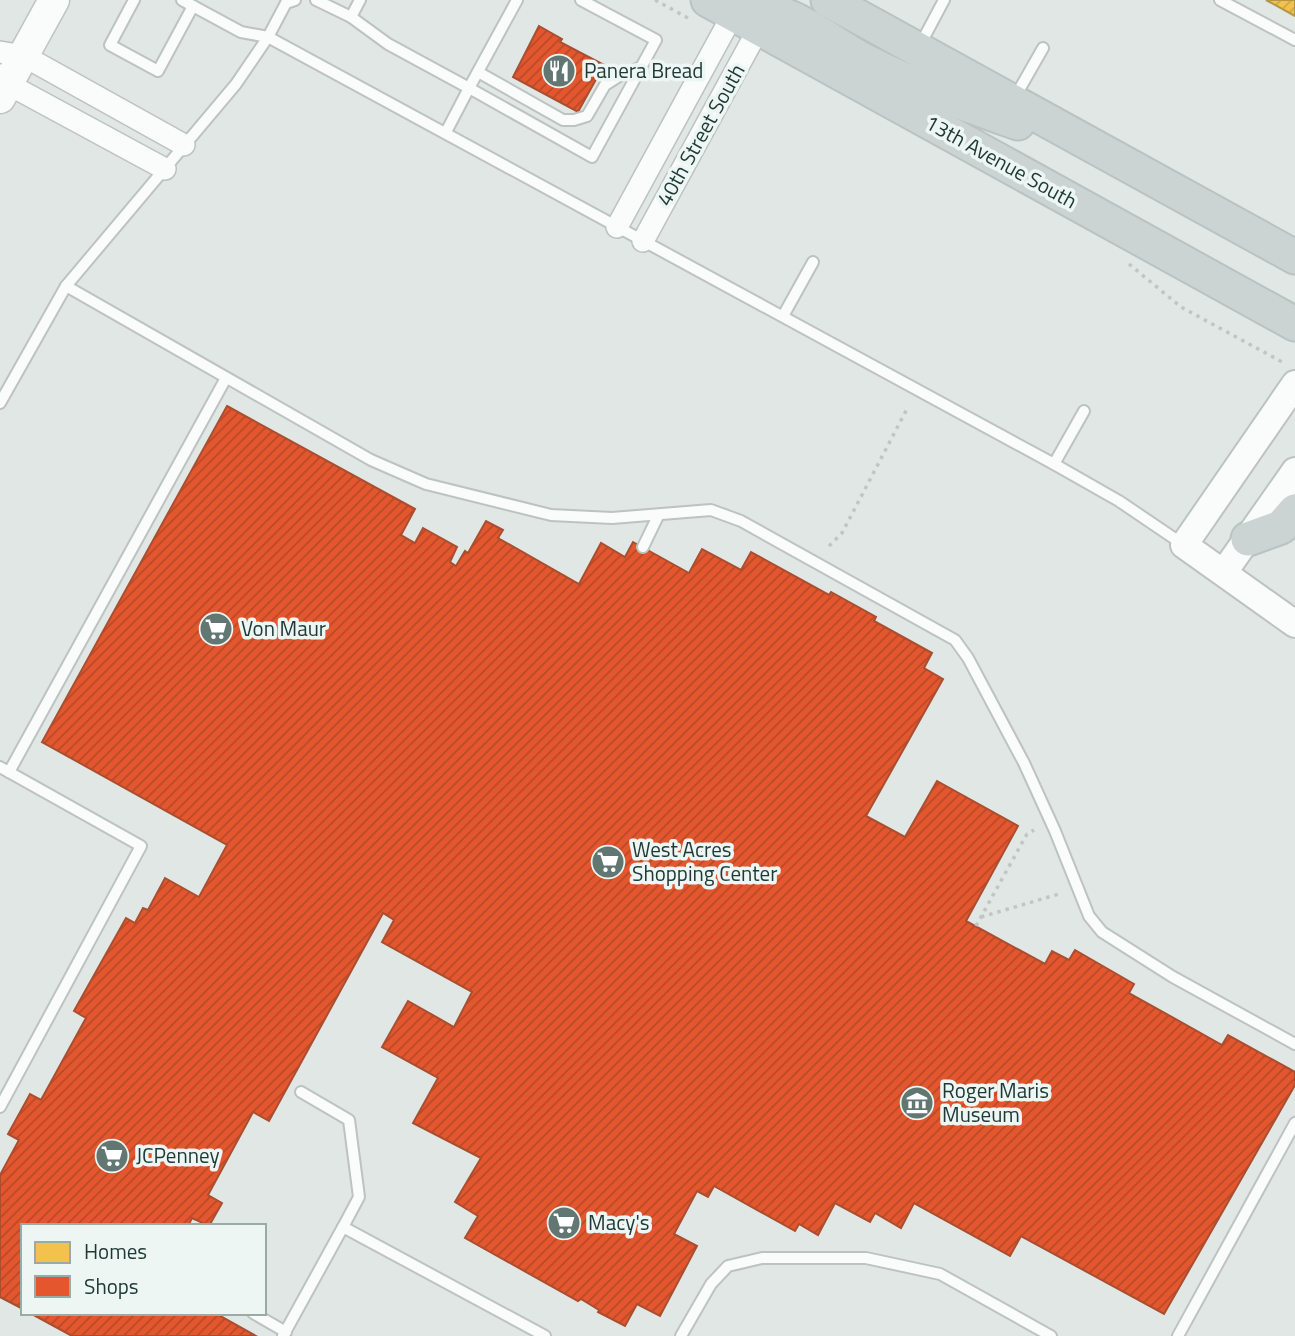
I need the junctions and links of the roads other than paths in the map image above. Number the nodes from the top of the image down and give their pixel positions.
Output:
1 (54, 0) edge
2 (134, 0) edge
3 (182, 0) edge
4 (316, 0) edge
5 (360, 0) edge
6 (517, 0) edge
7 (581, 0) edge
8 (828, 0) edge
9 (944, 0) edge
10 (1220, 0) edge
11 (287, 1) edge
12 (193, 6) junction
13 (723, 15) edge
14 (351, 17) junction
15 (268, 37) junction
16 (1295, 40) edge
17 (1043, 48) dead end
18 (917, 49) junction
19 (12, 54) edge
20 (641, 68) junction
21 (478, 72) junction
22 (3, 86) edge
23 (468, 88) junction
24 (1013, 102) junction
25 (446, 132) junction
26 (184, 145) junction
27 (1115, 158) junction
28 (165, 169) junction
29 (617, 227) junction
30 (643, 241) junction
31 (1295, 257) edge
32 (813, 262) dead end
33 (66, 286) junction
34 (783, 316) junction
35 (1295, 324) edge
36 (226, 378) junction
37 (1295, 384) edge
38 (0, 403) edge
39 (1084, 411) dead end
40 (1054, 464) junction
41 (1295, 471) edge
42 (1295, 511) edge
43 (658, 516) junction
44 (1248, 540) junction
45 (1184, 545) junction
46 (643, 547) dead end
47 (1224, 572) junction
48 (1295, 624) edge
49 (4, 769) edge
50 (1295, 1044) edge
51 (301, 1092) dead end
52 (0, 1107) edge
53 (1295, 1123) edge
54 (343, 1227) junction
55 (256, 1315) edge
56 (1179, 1333) edge
57 (285, 1334) edge
58 (545, 1336) edge
59 (681, 1336) edge
60 (1051, 1336) edge
61 (1192, 1336) edge

1 - 19 main road
2 - 12 lane
3 - 12 lane
4 - 14 lane
5 - 14 lane
6 - 21 lane
7 - 20 lane
8 - 18 main road
9 - 18 lane
10 - 16 lane
11 - 15 lane
12 - 15 lane
13 - 27 main road
13 - 29 street
13 - 30 street, 40th Street South
13 - 35 main road, 13th Avenue South
14 - 23 lane
15 - 25 lane
15 - 26 lane
17 - 24 lane
18 - 24 main road
19 - 22 main road
19 - 26 street
20 - 21 lane
20 - 23 lane
21 - 23 lane
22 - 28 street
23 - 25 lane
24 - 27 main road
25 - 29 lane
26 - 28 lane
27 - 31 main road
28 - 33 lane
29 - 30 lane
30 - 34 lane
32 - 34 lane
33 - 36 lane
33 - 38 lane
34 - 40 lane
36 - 43 lane
36 - 49 lane
37 - 45 street
39 - 40 lane
40 - 45 lane
41 - 44 street
42 - 44 main road
43 - 46 lane
43 - 50 lane
44 - 47 street
45 - 47 street
47 - 48 street
49 - 52 lane
51 - 54 lane
53 - 56 lane
54 - 57 lane
54 - 58 lane
55 - 57 lane
56 - 61 lane
59 - 60 lane

